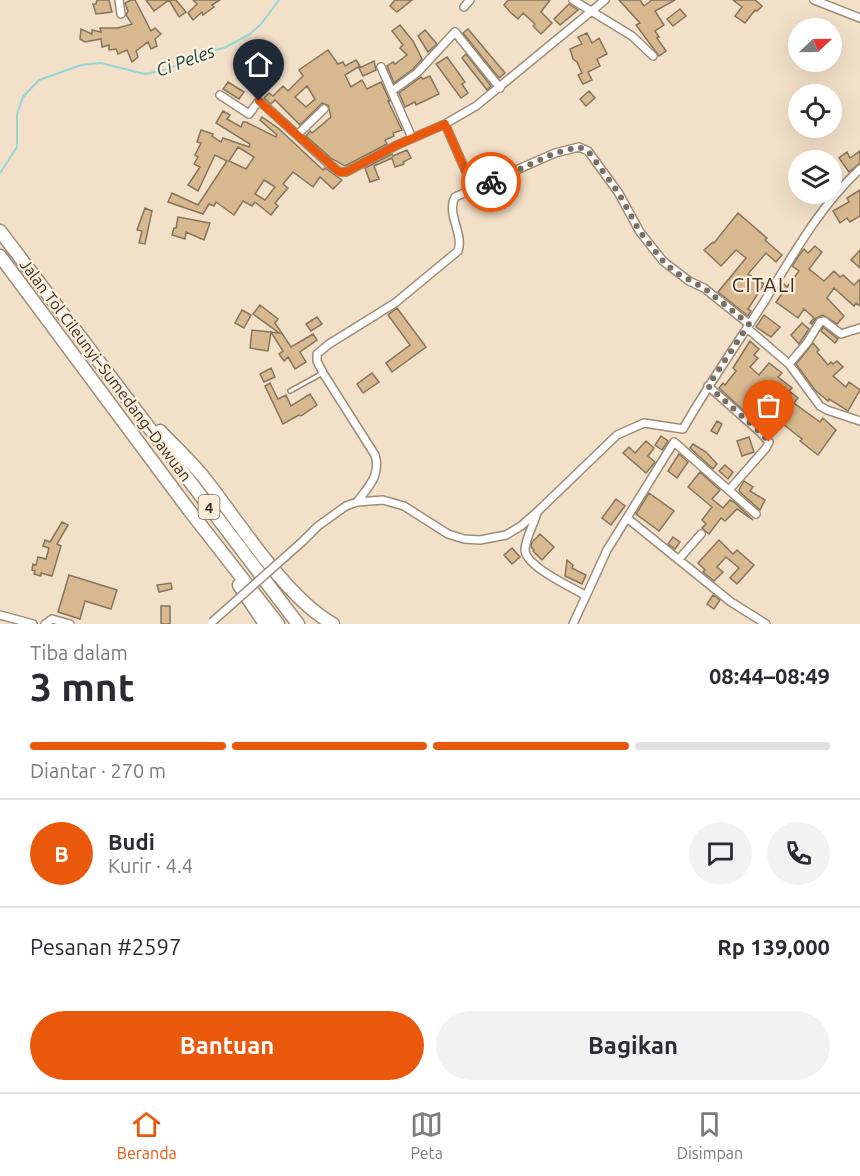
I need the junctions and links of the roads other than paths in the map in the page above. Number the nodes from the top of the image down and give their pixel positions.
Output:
1 (119, 0) edge
2 (470, 0) edge
3 (573, 0) edge
4 (605, 0) edge
5 (814, 0) edge
6 (464, 6) dead end
7 (592, 11) junction
8 (121, 14) dead end
9 (860, 18) edge
10 (653, 56) dead end
11 (381, 67) dead end
12 (500, 88) junction
13 (392, 91) junction
14 (220, 95) dead end
15 (324, 109) dead end
16 (445, 124) junction
17 (297, 135) junction
18 (412, 138) junction
19 (860, 168) edge
20 (474, 190) junction
21 (0, 231) edge
22 (0, 256) edge
23 (748, 326) junction
24 (860, 328) edge
25 (789, 364) junction
26 (323, 373) junction
27 (708, 386) junction
28 (120, 389) junction
29 (290, 391) dead end
30 (860, 421) edge
31 (683, 429) junction
32 (674, 442) junction
33 (729, 490) junction
34 (357, 502) junction
35 (189, 510) junction
36 (538, 511) junction
37 (756, 514) dead end
38 (627, 518) junction
39 (701, 534) dead end
40 (679, 559) junction
41 (586, 596) junction
42 (0, 615) edge
43 (57, 622) edge
44 (212, 623) edge
45 (33, 624) edge
46 (45, 624) edge
47 (70, 624) edge
48 (265, 624) edge
49 (278, 624) edge
50 (298, 624) edge
51 (333, 624) edge
52 (573, 624) edge
53 (766, 624) edge

1 - 8 street
2 - 6 street
3 - 7 street
4 - 7 street
5 - 9 street
7 - 10 street
7 - 12 street
11 - 13 street
12 - 13 street
12 - 16 street
13 - 18 street
14 - 17 street
15 - 17 street
16 - 18 street
16 - 20 street
17 - 18 street
19 - 23 street
20 - 23 street
20 - 26 street
21 - 28 highway, Jalan Tol Cileunyi–Sumedang–Dawuan / 4
22 - 35 highway, Jalan Tol Cileunyi–Sumedang–Dawuan / 4
23 - 25 street
23 - 27 street
24 - 25 street
25 - 30 street
26 - 29 lane
26 - 34 street
27 - 31 street
27 - 33 street
28 - 50 highway, Jalan Tol Cileunyi–Sumedang–Dawuan / 4
28 - 51 highway
31 - 32 street
31 - 36 street
32 - 33 street
32 - 38 street
33 - 37 street
34 - 36 street
34 - 44 street, bridge
35 - 48 highway
35 - 49 highway, Jalan Tol Cileunyi–Sumedang–Dawuan / 4
36 - 41 street
38 - 40 street
38 - 41 street
39 - 40 street
40 - 53 street
41 - 52 street
42 - 45 street
43 - 46 street
43 - 47 street

